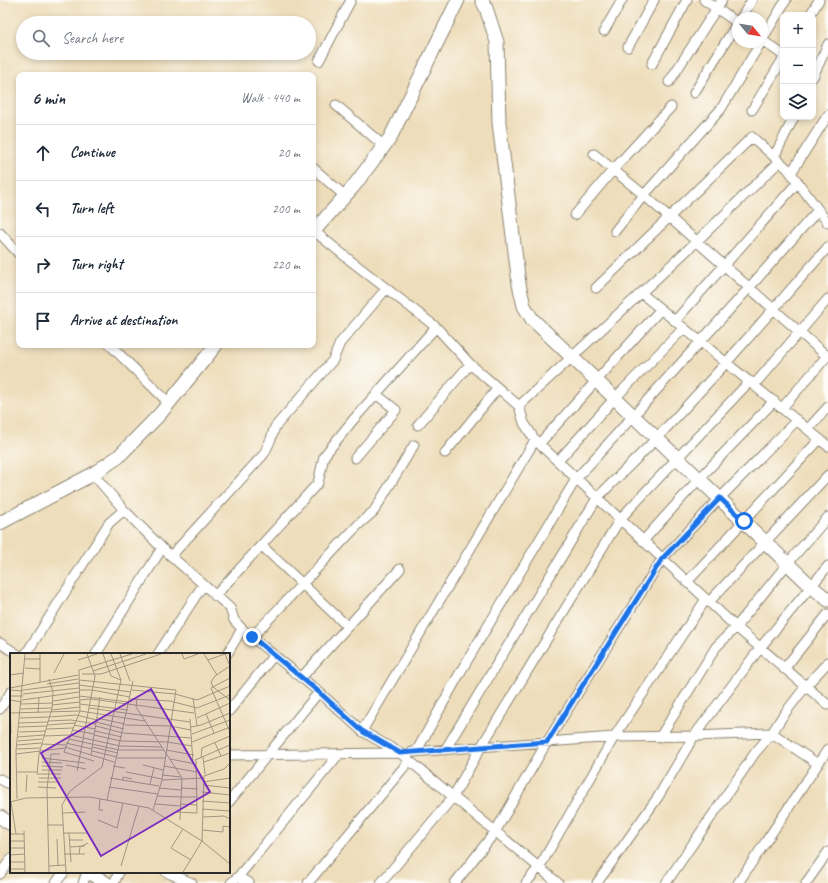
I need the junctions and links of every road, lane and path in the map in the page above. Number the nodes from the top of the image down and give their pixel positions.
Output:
1 (351, 0) edge
2 (458, 0) edge
3 (482, 0) edge
4 (622, 0) edge
5 (654, 0) edge
6 (687, 0) edge
7 (704, 0) edge
8 (722, 0) edge
9 (752, 0) edge
10 (786, 0) edge
11 (819, 0) edge
12 (717, 9) junction
13 (744, 12) edge
14 (812, 12) edge
15 (732, 18) edge
16 (604, 31) dead end
17 (768, 31) edge
18 (732, 32) edge
19 (828, 44) edge
20 (768, 45) edge
21 (628, 47) dead end
22 (758, 48) edge
23 (780, 53) edge
24 (319, 61) dead end
25 (652, 64) dead end
26 (780, 65) edge
27 (816, 70) edge
28 (669, 82) dead end
29 (694, 93) dead end
30 (336, 105) dead end
31 (671, 107) dead end
32 (752, 110) dead end
33 (828, 115) edge
34 (793, 120) edge
35 (384, 146) junction
36 (594, 154) dead end
37 (776, 159) junction
38 (614, 170) junction
39 (316, 171) edge
40 (791, 173) junction
41 (798, 182) junction
42 (644, 195) junction
43 (345, 196) junction
44 (818, 210) junction
45 (575, 216) dead end
46 (669, 217) junction
47 (828, 223) edge
48 (316, 230) edge
49 (615, 231) dead end
50 (0, 233) edge
51 (316, 234) edge
52 (696, 242) junction
53 (828, 247) edge
54 (16, 251) edge
55 (724, 266) junction
56 (596, 288) dead end
57 (749, 288) junction
58 (386, 289) junction
59 (641, 293) junction
60 (828, 299) edge
61 (661, 309) junction
62 (774, 310) junction
63 (675, 321) junction
64 (436, 328) junction
65 (684, 328) junction
66 (799, 332) junction
67 (700, 341) junction
68 (113, 348) edge
69 (214, 348) edge
70 (828, 356) edge
71 (572, 358) junction
72 (726, 363) junction
73 (470, 364) junction
74 (596, 380) junction
75 (752, 383) junction
76 (498, 388) junction
77 (376, 394) junction
78 (615, 398) junction
79 (774, 401) junction
80 (169, 403) junction
81 (519, 406) junction
82 (828, 407) edge
83 (782, 408) junction
84 (633, 416) junction
85 (797, 420) junction
86 (418, 425) dead end
87 (808, 429) junction
88 (656, 438) junction
89 (820, 439) junction
90 (537, 442) junction
91 (414, 445) dead end
92 (828, 446) edge
93 (445, 453) dead end
94 (355, 458) dead end
95 (677, 458) junction
96 (558, 461) junction
97 (93, 474) junction
98 (828, 476) edge
99 (576, 479) junction
100 (699, 479) junction
101 (597, 498) junction
102 (720, 498) junction
103 (124, 510) junction
104 (828, 517) edge
105 (620, 519) junction
106 (744, 521) junction
107 (0, 522) edge
108 (643, 541) junction
109 (766, 543) junction
110 (261, 545) junction
111 (162, 548) junction
112 (171, 556) junction
113 (662, 559) junction
114 (788, 563) junction
115 (828, 566) edge
116 (400, 568) dead end
117 (687, 582) junction
118 (302, 584) junction
119 (203, 585) junction
120 (811, 586) junction
121 (215, 596) junction
122 (828, 600) edge
123 (707, 601) junction
124 (828, 614) edge
125 (346, 626) junction
126 (736, 627) junction
127 (242, 629) junction
128 (252, 637) junction
129 (0, 643) edge
130 (760, 648) junction
131 (15, 653) edge
132 (27, 653) edge
133 (97, 653) edge
134 (159, 653) edge
135 (228, 653) edge
136 (274, 655) junction
137 (828, 662) edge
138 (784, 669) junction
139 (301, 678) junction
140 (806, 686) junction
141 (319, 692) junction
142 (10, 694) edge
143 (828, 705) edge
144 (0, 709) edge
145 (230, 710) edge
146 (362, 731) junction
147 (772, 733) junction
148 (694, 736) junction
149 (614, 737) junction
150 (660, 737) junction
151 (547, 742) junction
152 (481, 747) junction
153 (828, 749) edge
154 (445, 750) junction
155 (416, 752) junction
156 (400, 753) junction
157 (339, 754) junction
158 (230, 755) edge
159 (269, 755) junction
160 (409, 760) junction
161 (818, 764) junction
162 (0, 779) edge
163 (10, 784) edge
164 (453, 797) junction
165 (230, 801) edge
166 (0, 817) edge
167 (10, 823) edge
168 (495, 832) junction
169 (828, 852) edge
170 (10, 860) edge
171 (538, 868) junction
172 (63, 873) edge
173 (88, 873) edge
174 (90, 873) edge
175 (119, 873) edge
176 (169, 873) edge
177 (0, 874) edge
178 (234, 880) edge
179 (56, 883) edge
180 (83, 883) edge
181 (106, 883) edge
182 (114, 883) edge
183 (192, 883) edge
184 (249, 883) edge
185 (308, 883) edge
186 (381, 883) edge
187 (455, 883) edge
188 (526, 883) edge
189 (558, 883) edge
190 (597, 883) edge
191 (666, 883) edge
192 (738, 883) edge
193 (806, 883) edge

1 - 24 street
2 - 35 street
3 - 71 street
4 - 16 street
5 - 21 street
6 - 25 street
7 - 12 street
8 - 12 street
9 - 13 street
10 - 17 street
11 - 14 street
12 - 15 street
12 - 28 street
18 - 29 street
19 - 27 street
20 - 23 street
22 - 42 street
26 - 32 street
30 - 35 street
31 - 38 street
33 - 40 street
34 - 37 street
35 - 43 street
36 - 38 street
37 - 40 street
37 - 46 street
37 - 52 street
38 - 42 street
38 - 45 street
39 - 43 street
40 - 41 street
41 - 44 street
41 - 55 street
42 - 46 street
42 - 49 street
43 - 48 street
44 - 47 street
44 - 57 street
46 - 52 street
46 - 56 street
50 - 54 street
51 - 58 street
52 - 55 street
52 - 59 street
53 - 62 street
55 - 57 street
55 - 63 street
57 - 62 street
57 - 67 street
58 - 64 street
58 - 112 street
59 - 61 street
59 - 71 street
60 - 66 street
61 - 63 street
61 - 74 street
62 - 66 street
62 - 72 street
63 - 65 street
64 - 73 street
64 - 77 street
65 - 67 street
65 - 78 street
66 - 70 street
66 - 75 street
67 - 72 street
67 - 84 street
68 - 80 street
69 - 80 street
70 - 83 street
71 - 74 street
71 - 81 street
72 - 75 street
72 - 88 street
73 - 76 street
73 - 86 street
74 - 78 street
74 - 90 street
75 - 79 street
75 - 95 street
76 - 81 street
76 - 93 street
77 - 94 street
77 - 110 street
78 - 84 street
78 - 96 street
79 - 83 street
79 - 100 street
80 - 97 street
81 - 90 street
82 - 87 street
83 - 85 street
84 - 88 street
84 - 99 street
85 - 87 street
85 - 102 street
87 - 89 street
88 - 95 street
88 - 101 street
89 - 92 street
89 - 106 street
90 - 96 street
90 - 146 street
91 - 118 street
95 - 100 street
95 - 105 street
96 - 99 street
97 - 103 street
97 - 107 street
98 - 109 street
99 - 101 street
99 - 155 street
100 - 102 street
100 - 108 street
101 - 105 street
101 - 154 street
102 - 106 street
102 - 113 street
103 - 111 street
103 - 132 street
104 - 114 street
105 - 108 street
105 - 152 street
106 - 109 street
106 - 117 street
108 - 113 street
109 - 114 street
109 - 123 street
110 - 118 street
110 - 121 street
111 - 112 street
111 - 133 street
112 - 119 street
113 - 117 street
113 - 151 street
114 - 120 street
114 - 126 street
115 - 120 street
116 - 125 street
117 - 123 street
118 - 125 street
118 - 128 street
119 - 121 street
119 - 134 street
120 - 122 street
120 - 130 street
121 - 127 street
123 - 126 street
123 - 149 street
124 - 138 street
125 - 139 street
126 - 130 street
126 - 150 street
127 - 128 street
127 - 135 street
128 - 136 street
129 - 131 street
130 - 138 street
130 - 148 street
136 - 139 street
136 - 145 street
137 - 140 street
138 - 140 street
139 - 141 street
140 - 143 street
140 - 147 street
141 - 146 street
141 - 159 street
142 - 144 street
146 - 156 street
147 - 148 street
147 - 161 street
147 - 191 street
148 - 150 street
148 - 190 street
149 - 150 street
149 - 151 street
149 - 171 street
151 - 152 street
151 - 168 street
152 - 154 street
152 - 164 street
153 - 161 street
154 - 155 street
155 - 156 street
156 - 157 street
156 - 160 street
157 - 159 street
157 - 178 street
158 - 159 street
159 - 165 street
160 - 164 street
160 - 185 street
161 - 192 street
162 - 163 street
164 - 168 street
164 - 186 street
166 - 167 street
168 - 171 street
168 - 187 street
169 - 193 street
170 - 177 street
171 - 188 street
171 - 189 street
172 - 179 street
173 - 180 street
174 - 181 street
175 - 182 street
176 - 183 street
178 - 184 street

